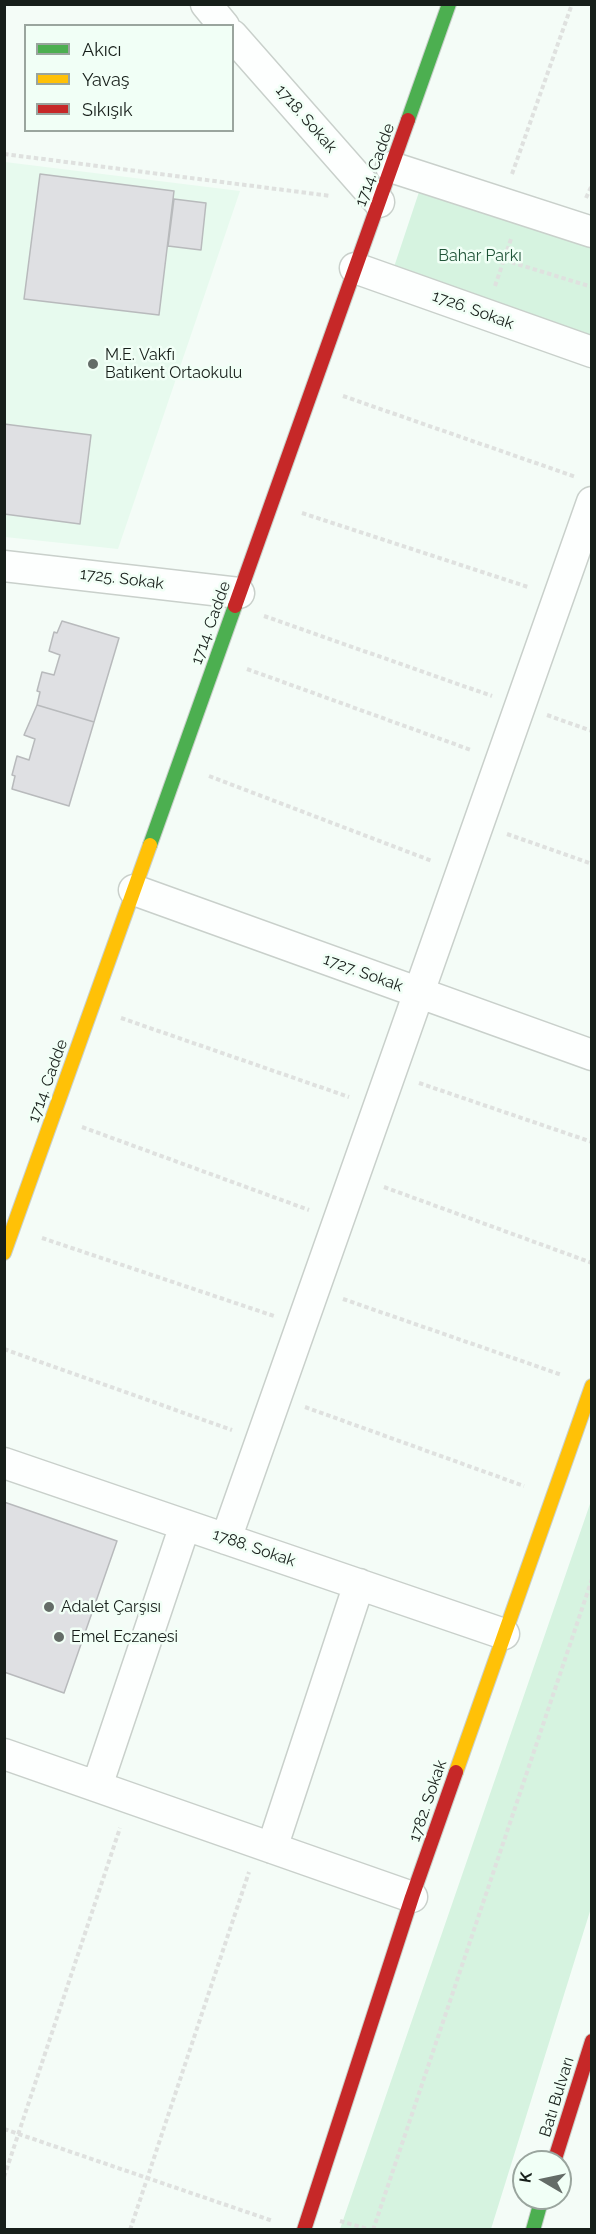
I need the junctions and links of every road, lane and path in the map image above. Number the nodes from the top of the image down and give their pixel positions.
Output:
1 (206, 4) edge
2 (449, 4) edge
3 (572, 4) edge
4 (222, 24) edge
5 (234, 37) edge
6 (4, 154) edge
7 (391, 167) junction
8 (332, 196) dead end
9 (379, 202) junction
10 (511, 206) junction
11 (591, 232) edge
12 (504, 260) junction
13 (355, 268) junction
14 (591, 287) edge
15 (486, 315) junction
16 (591, 352) edge
17 (314, 386) junction
18 (586, 490) edge
19 (272, 504) junction
20 (4, 566) edge
21 (558, 597) junction
22 (237, 599) junction
23 (216, 658) junction
24 (519, 706) junction
25 (591, 731) edge
26 (500, 760) junction
27 (179, 764) junction
28 (478, 823) junction
29 (591, 864) edge
30 (461, 872) junction
31 (134, 890) junction
32 (418, 993) junction
33 (92, 1008) junction
34 (591, 1055) edge
35 (390, 1073) junction
36 (378, 1107) junction
37 (53, 1116) junction
38 (591, 1142) edge
39 (354, 1176) junction
40 (338, 1220) junction
41 (13, 1228) junction
42 (4, 1253) edge
43 (591, 1263) edge
44 (314, 1289) junction
45 (301, 1325) junction
46 (4, 1349) edge
47 (569, 1378) dead end
48 (591, 1386) edge
49 (276, 1396) junction
50 (261, 1440) junction
51 (4, 1463) edge
52 (553, 1497) junction
53 (185, 1525) junction
54 (226, 1539) junction
55 (591, 1580) edge
56 (359, 1584) junction
57 (504, 1634) junction
58 (4, 1754) edge
59 (97, 1786) junction
60 (130, 1798) junction
61 (265, 1846) junction
62 (412, 1897) junction
63 (591, 2041) edge
64 (4, 2129) edge
65 (19, 2134) junction
66 (558, 2150) edge
67 (4, 2177) edge
68 (147, 2178) junction
69 (538, 2210) edge
70 (278, 2222) dead end
71 (130, 2229) edge
72 (304, 2229) edge
73 (373, 2229) edge
74 (532, 2229) edge

1 - 4 street
2 - 7 street, 1714. Cadde
3 - 10 path
5 - 9 street, 1718. Sokak
6 - 8 path
7 - 9 street, 1714. Cadde
7 - 10 street
9 - 13 street, 1714. Cadde
10 - 11 street
10 - 12 path
12 - 14 path
12 - 15 path
13 - 15 street, 1726. Sokak
13 - 17 street, 1714. Cadde
15 - 16 street, 1726. Sokak
17 - 18 path
17 - 19 street, 1714. Cadde
18 - 21 street
19 - 21 path
19 - 22 street, 1714. Cadde
20 - 22 street, 1725. Sokak
21 - 24 street
22 - 23 street, 1714. Cadde
22 - 24 path
23 - 26 path
23 - 27 street, 1714. Cadde
24 - 25 path
24 - 26 street
26 - 28 street
27 - 30 path
27 - 31 street, 1714. Cadde
28 - 29 path
28 - 30 street
30 - 32 street
31 - 32 street, 1727. Sokak
31 - 33 street, 1714. Cadde
32 - 34 street, 1727. Sokak
32 - 35 street
33 - 36 path
33 - 37 street, 1714. Cadde
35 - 36 street
35 - 38 path
36 - 39 street
37 - 40 path
37 - 41 street, 1714. Cadde
39 - 40 street
39 - 43 path
40 - 44 street
41 - 42 street, 1714. Cadde
41 - 45 path
44 - 45 street
44 - 47 path
45 - 49 street
46 - 50 path
48 - 52 street, 1782. Sokak
49 - 50 street
49 - 52 path
50 - 54 street
51 - 53 street, 1788. Sokak
52 - 57 street, 1782. Sokak
53 - 54 street, 1788. Sokak
53 - 59 street
54 - 56 street, 1788. Sokak
55 - 73 path
56 - 57 street, 1788. Sokak
56 - 61 street
57 - 62 street, 1782. Sokak
58 - 59 street
59 - 60 street
60 - 61 street
60 - 65 path
61 - 62 street
61 - 68 path
62 - 72 street, 1782. Sokak
63 - 66 street, Batı Bulvarı
64 - 65 path
65 - 67 path
65 - 68 path
68 - 70 path
68 - 71 path
69 - 74 street

